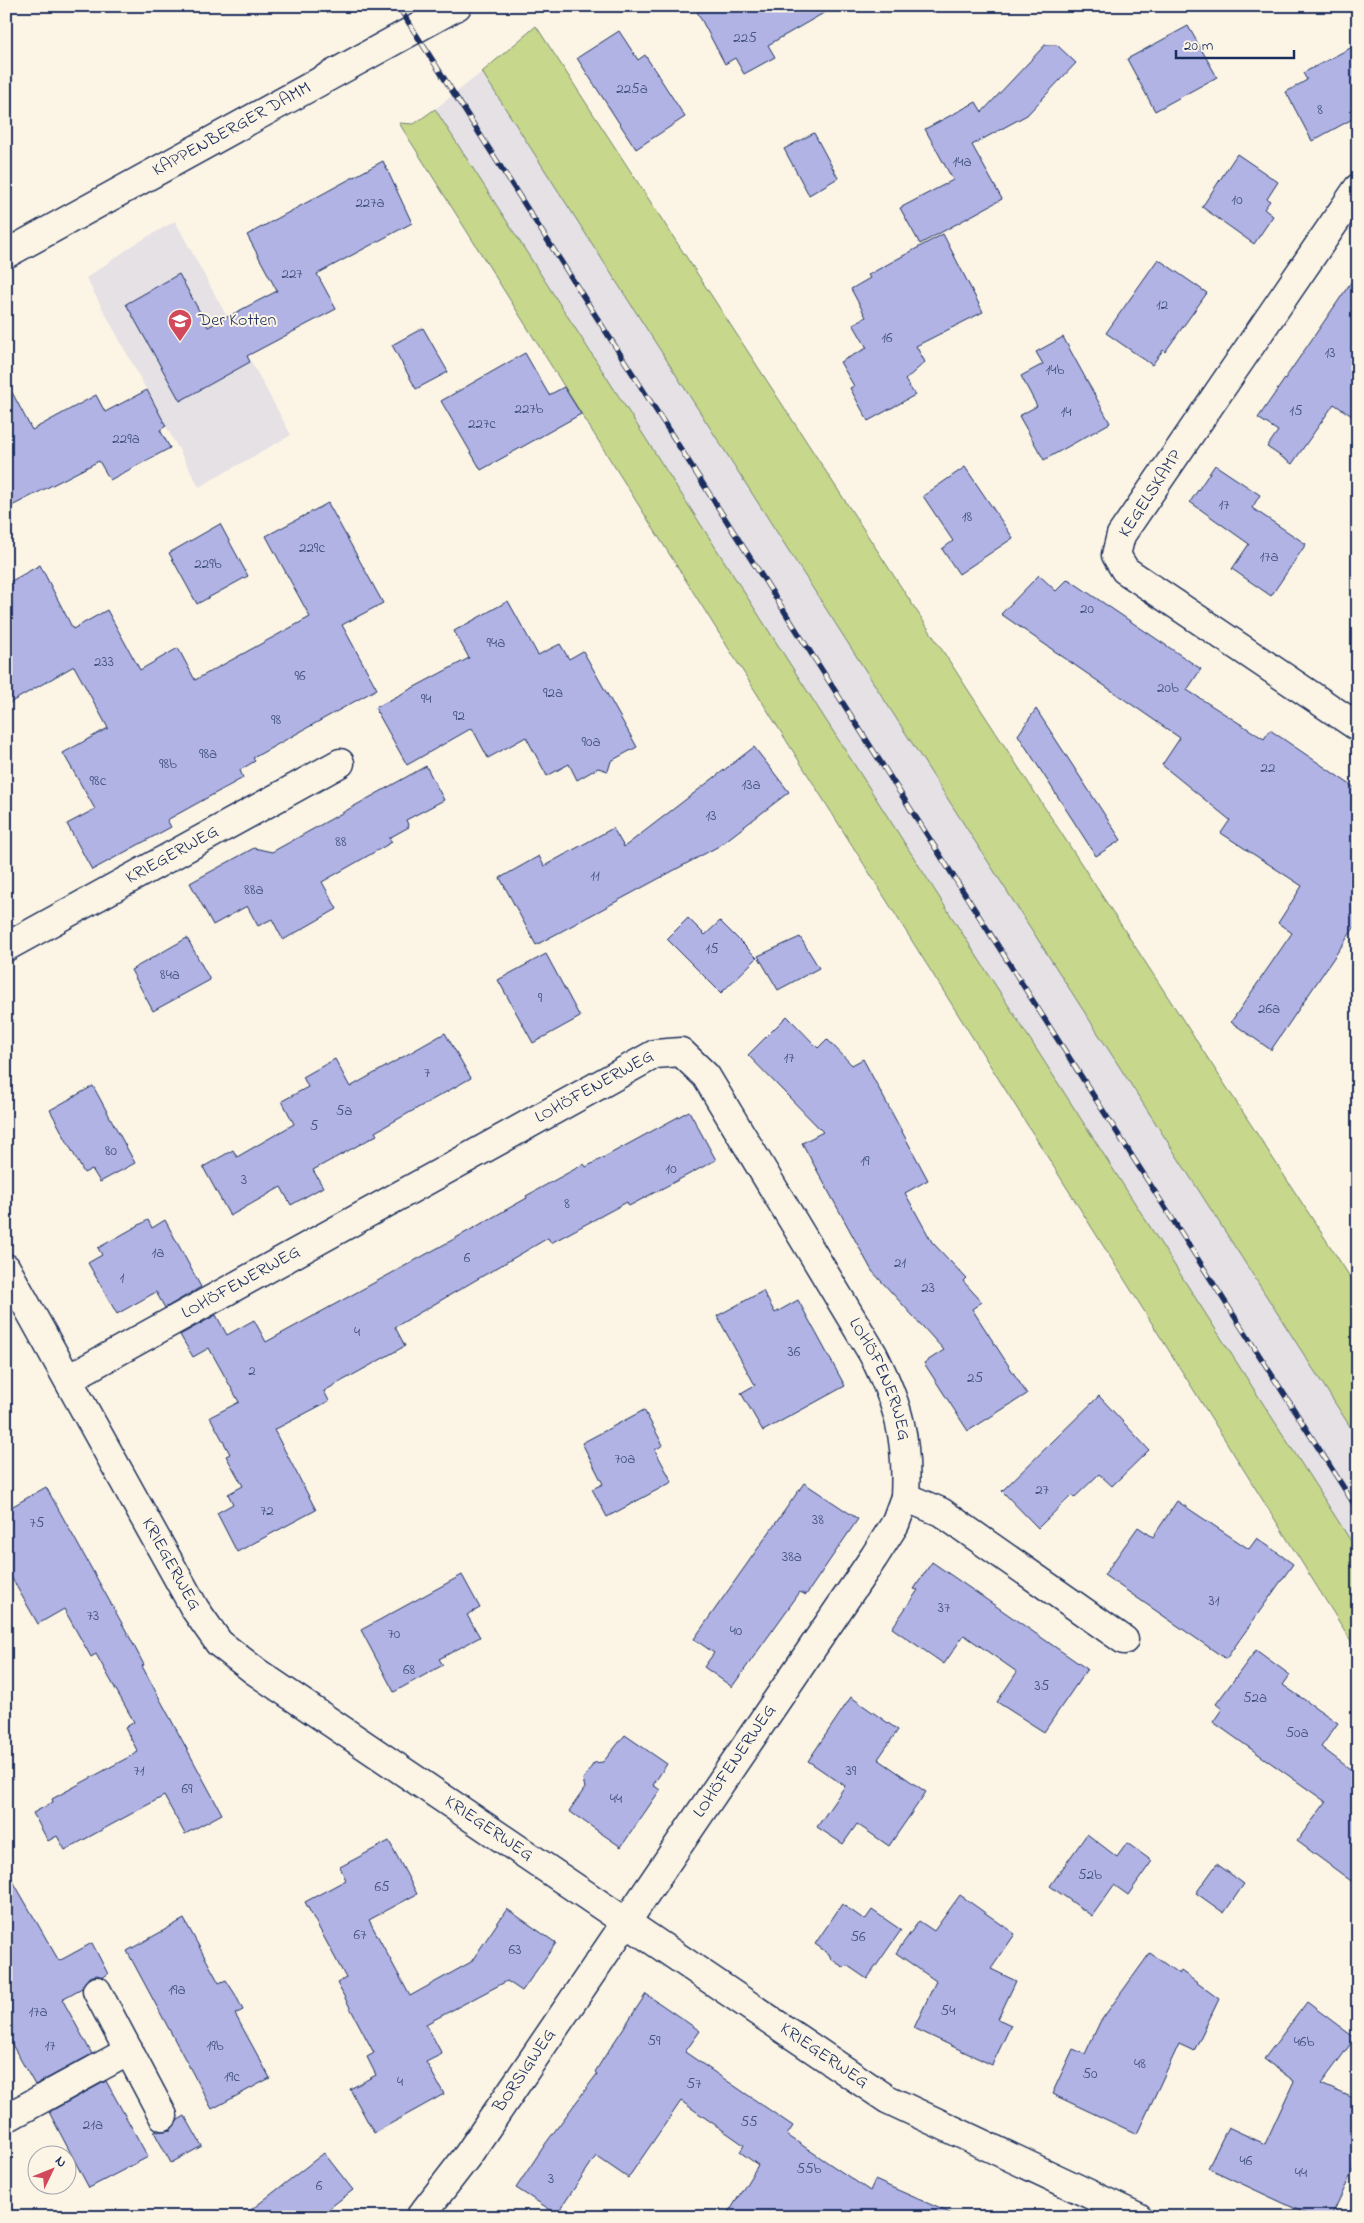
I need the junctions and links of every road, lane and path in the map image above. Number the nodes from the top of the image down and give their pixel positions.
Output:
1 (457, 6) edge
2 (1358, 188) edge
3 (6, 254) edge
4 (1358, 727) edge
5 (340, 763) dead end
6 (6, 947) edge
7 (6, 1268) edge
8 (68, 1379) junction
9 (906, 1497) junction
10 (1124, 1640) dead end
11 (625, 1922) junction
12 (97, 1991) dead end
13 (129, 2050) junction
14 (6, 2116) edge
15 (163, 2116) dead end
16 (420, 2217) edge
17 (1138, 2217) edge

1 - 3 street, KAPPENBERGER DAMM
2 - 4 street, KEGELSKAMP
5 - 6 street, KRIEGERWEG
7 - 8 street, KRIEGERWEG
8 - 9 street, LOHÖFENERWEG
8 - 11 street, KRIEGERWEG
9 - 10 street
9 - 11 street, LOHÖFENERWEG
11 - 16 street, BORSIGWEG
11 - 17 street, KRIEGERWEG
12 - 13 street
13 - 14 street
13 - 15 street

